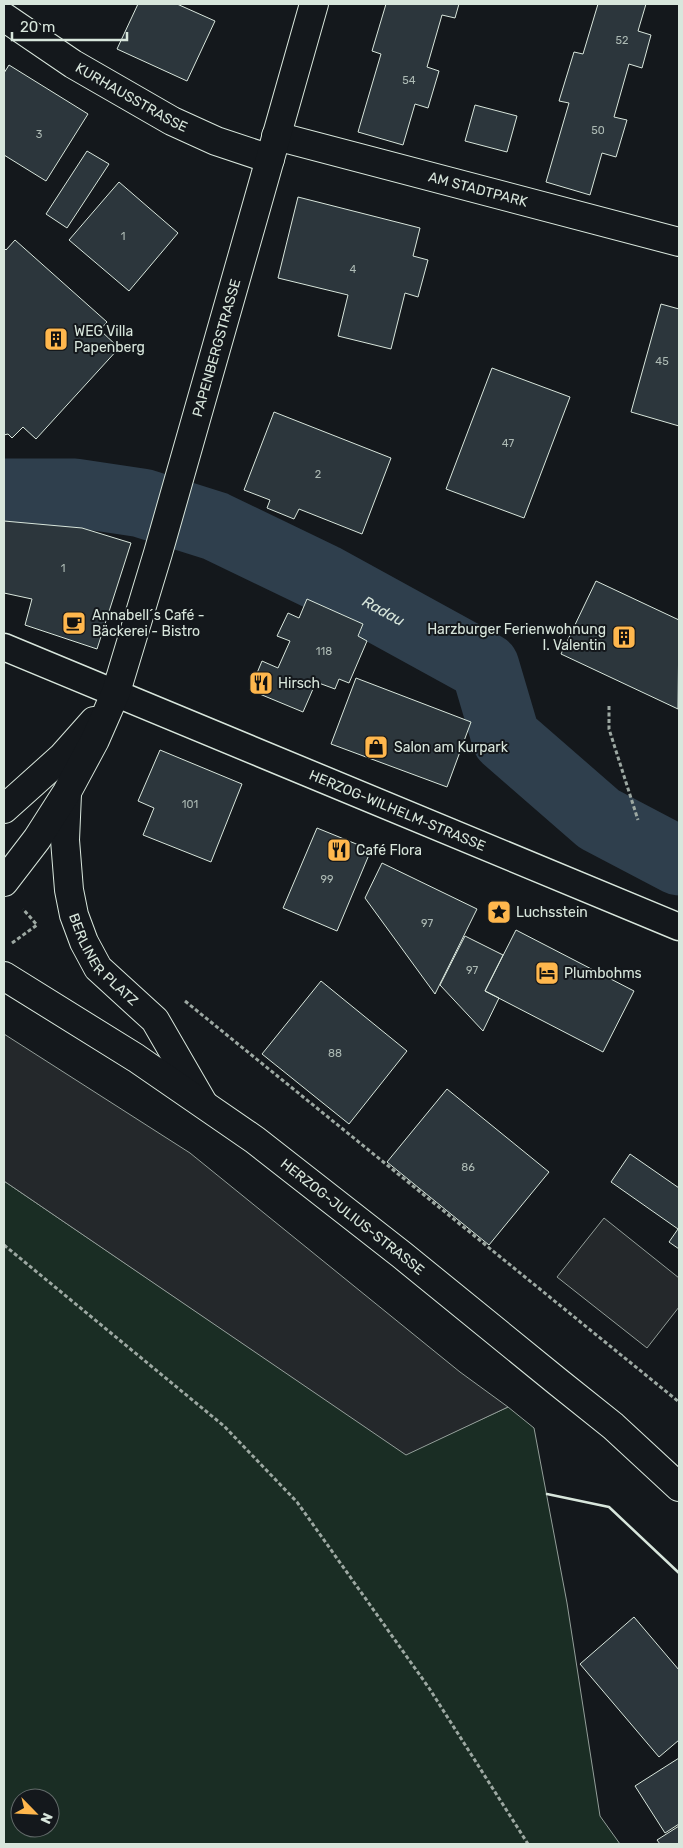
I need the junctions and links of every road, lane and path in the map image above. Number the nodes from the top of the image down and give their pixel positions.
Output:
1 (314, 4) edge
2 (4, 18) edge
3 (273, 148) junction
4 (679, 242) edge
5 (4, 647) edge
6 (116, 692) junction
7 (609, 706) dead end
8 (67, 792) junction
9 (4, 809) edge
10 (638, 820) dead end
11 (4, 882) edge
12 (20, 905) dead end
13 (679, 927) edge
14 (10, 944) dead end
15 (4, 976) edge
16 (184, 1000) dead end
17 (203, 1103) junction
18 (4, 1245) edge
19 (679, 1402) edge
20 (679, 1487) edge
21 (528, 1844) edge

1 - 3 street, PAPENBERGSTRASSE
2 - 3 street, KURHAUSSTRASSE
3 - 4 street, AM STADTPARK
3 - 6 street, PAPENBERGSTRASSE
5 - 6 street
6 - 8 street, BERLINER PLATZ
6 - 9 street
6 - 13 street, HERZOG-WILHELM-STRASSE
7 - 10 path
8 - 11 street, BERLINER PLATZ
8 - 17 street, BERLINER PLATZ
12 - 14 path
15 - 17 street, HERZOG-JULIUS-STRASSE
16 - 19 path
17 - 20 street, HERZOG-JULIUS-STRASSE
18 - 21 path

